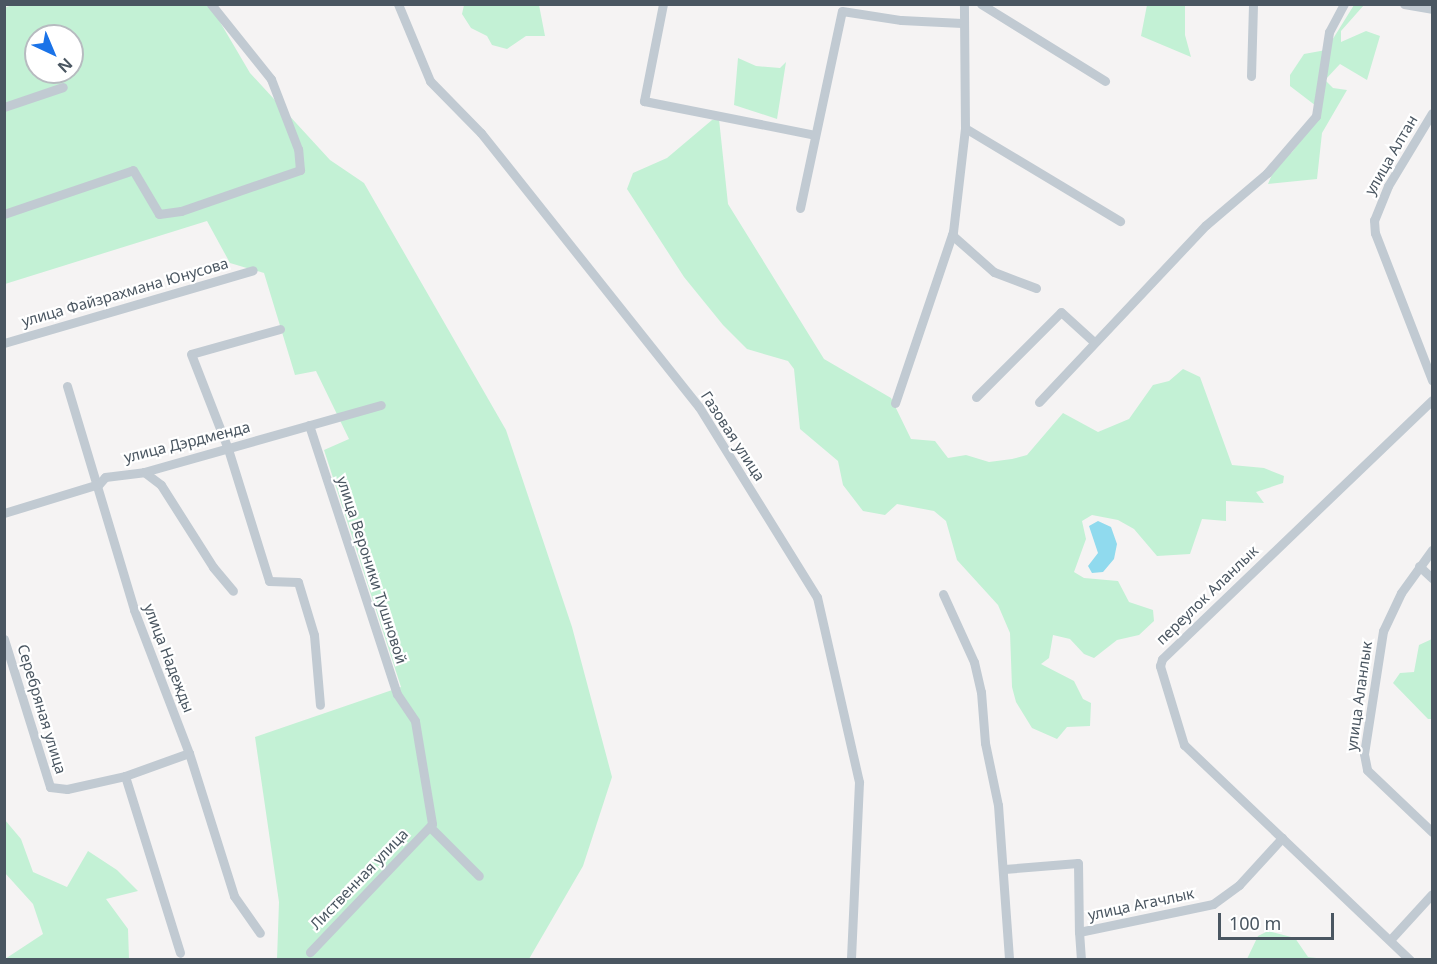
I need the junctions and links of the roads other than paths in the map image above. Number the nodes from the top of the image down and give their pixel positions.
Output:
1 (212, 4) edge
2 (398, 4) edge
3 (663, 4) edge
4 (964, 4) edge
5 (981, 4) edge
6 (1253, 4) edge
7 (1344, 4) edge
8 (1404, 4) edge
9 (1432, 9) edge
10 (962, 22) junction
11 (1251, 76) dead end
12 (1105, 81) dead end
13 (63, 87) dead end
14 (4, 107) edge
15 (1432, 113) edge
16 (965, 128) junction
17 (815, 135) junction
18 (800, 208) dead end
19 (4, 214) edge
20 (1120, 221) dead end
21 (952, 235) junction
22 (253, 270) dead end
23 (1036, 288) dead end
24 (280, 329) dead end
25 (1094, 342) junction
26 (4, 343) edge
27 (1432, 380) edge
28 (67, 386) dead end
29 (976, 397) dead end
30 (1432, 400) edge
31 (1039, 402) dead end
32 (896, 403) dead end
33 (381, 405) dead end
34 (309, 424) junction
35 (228, 449) junction
36 (144, 472) junction
37 (99, 484) junction
38 (4, 513) edge
39 (1432, 550) edge
40 (1419, 566) junction
41 (1432, 578) edge
42 (233, 591) dead end
43 (943, 594) dead end
44 (4, 639) edge
45 (320, 705) dead end
46 (415, 721) joint
47 (189, 753) junction
48 (125, 776) junction
49 (430, 827) junction
50 (1432, 832) edge
51 (1282, 838) junction
52 (1004, 869) junction
53 (479, 876) dead end
54 (1432, 894) edge
55 (1079, 932) junction
56 (260, 933) dead end
57 (1390, 940) junction
58 (310, 952) dead end
59 (180, 953) dead end
60 (850, 960) edge
61 (1009, 960) edge
62 (1081, 960) edge
63 (1410, 960) edge

1 - 19 street
2 - 60 street, Газовая улица
3 - 17 street
4 - 10 street
5 - 12 street
6 - 11 street
7 - 25 street
8 - 9 street
10 - 16 street
10 - 17 street
13 - 14 street
15 - 27 street, улица Алтан
16 - 20 street
16 - 21 street
17 - 18 street
21 - 23 street
21 - 32 street
22 - 26 street, улица Файзрахмана Юнусова
24 - 35 street
25 - 29 street
25 - 31 street
28 - 37 street, улица Надежды
30 - 51 street, переулок Аланлык
33 - 34 street, улица Дэрдменда
34 - 35 street, улица Дэрдменда
34 - 46 street, улица Вероники Тушновой
35 - 36 street, улица Дэрдменда
35 - 45 street
36 - 37 street, улица Дэрдменда
36 - 42 street
37 - 38 street, улица Дэрдменда
37 - 47 street, улица Надежды
39 - 40 street, улица Аланлык
40 - 41 street
40 - 50 street, улица Аланлык
43 - 52 street
44 - 48 street, Серебряная улица
46 - 49 street, Лиственная улица
47 - 48 street, Серебряная улица
47 - 56 street, улица Надежды
48 - 59 street
49 - 53 street, Лиственная улица
49 - 58 street, Лиственная улица
51 - 55 street, улица Агачлык
51 - 57 street, переулок Аланлык
52 - 55 street
52 - 61 street
54 - 57 street
55 - 62 street, улица Агачлык
57 - 63 street, переулок Аланлык

